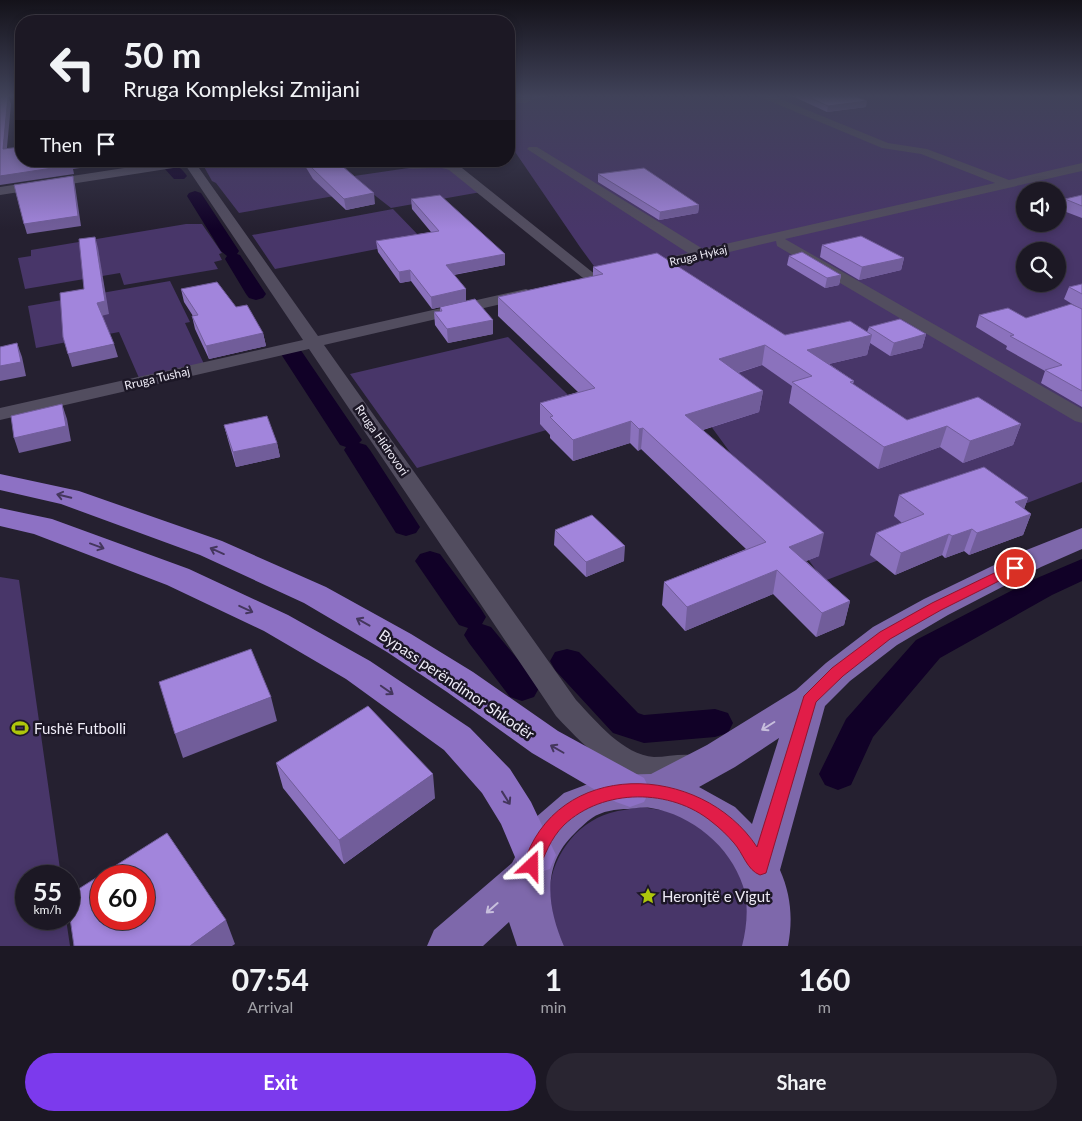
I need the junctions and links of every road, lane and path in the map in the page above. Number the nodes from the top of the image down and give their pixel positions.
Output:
1 (872, 140) edge
2 (533, 149) dead end
3 (156, 167) edge
4 (192, 167) edge
5 (453, 167) edge
6 (1082, 167) edge
7 (1008, 184) junction
8 (0, 191) edge
9 (782, 243) dead end
10 (700, 254) junction
11 (629, 270) edge
12 (611, 274) edge
13 (593, 279) junction
14 (574, 283) edge
15 (538, 291) edge
16 (314, 342) junction
17 (0, 414) edge
18 (1082, 417) edge
19 (0, 482) edge
20 (0, 516) edge
21 (1082, 538) edge
22 (809, 700) junction
23 (576, 718) junction
24 (707, 763) junction
25 (640, 790) junction
26 (532, 866) junction
27 (760, 867) junction
28 (450, 946) edge
29 (541, 946) edge
30 (765, 946) edge

1 - 7 street
2 - 10 street
3 - 8 street
4 - 16 street, Rruga Hidrovori
5 - 13 street
6 - 7 street, Rruga Hykaj
7 - 10 street, Rruga Hykaj
9 - 18 street
10 - 11 street, Rruga Hykaj
12 - 13 street
13 - 14 street
15 - 16 street
16 - 17 street, Rruga Tushaj
16 - 23 street, Rruga Hidrovori
25 -> 19 highway, Bypass perëndimor Shkodër
20 -> 26 highway
21 - 22 main road
22 -> 24 main road
22 - 27 main road
23 - 24 street, Rruga Hidrovori
23 - 25 street, Rruga Hidrovori
24 - 25 main road
25 - 26 main road
25 - 27 main road
26 -> 28 main road
26 - 29 main road
27 - 30 main road

